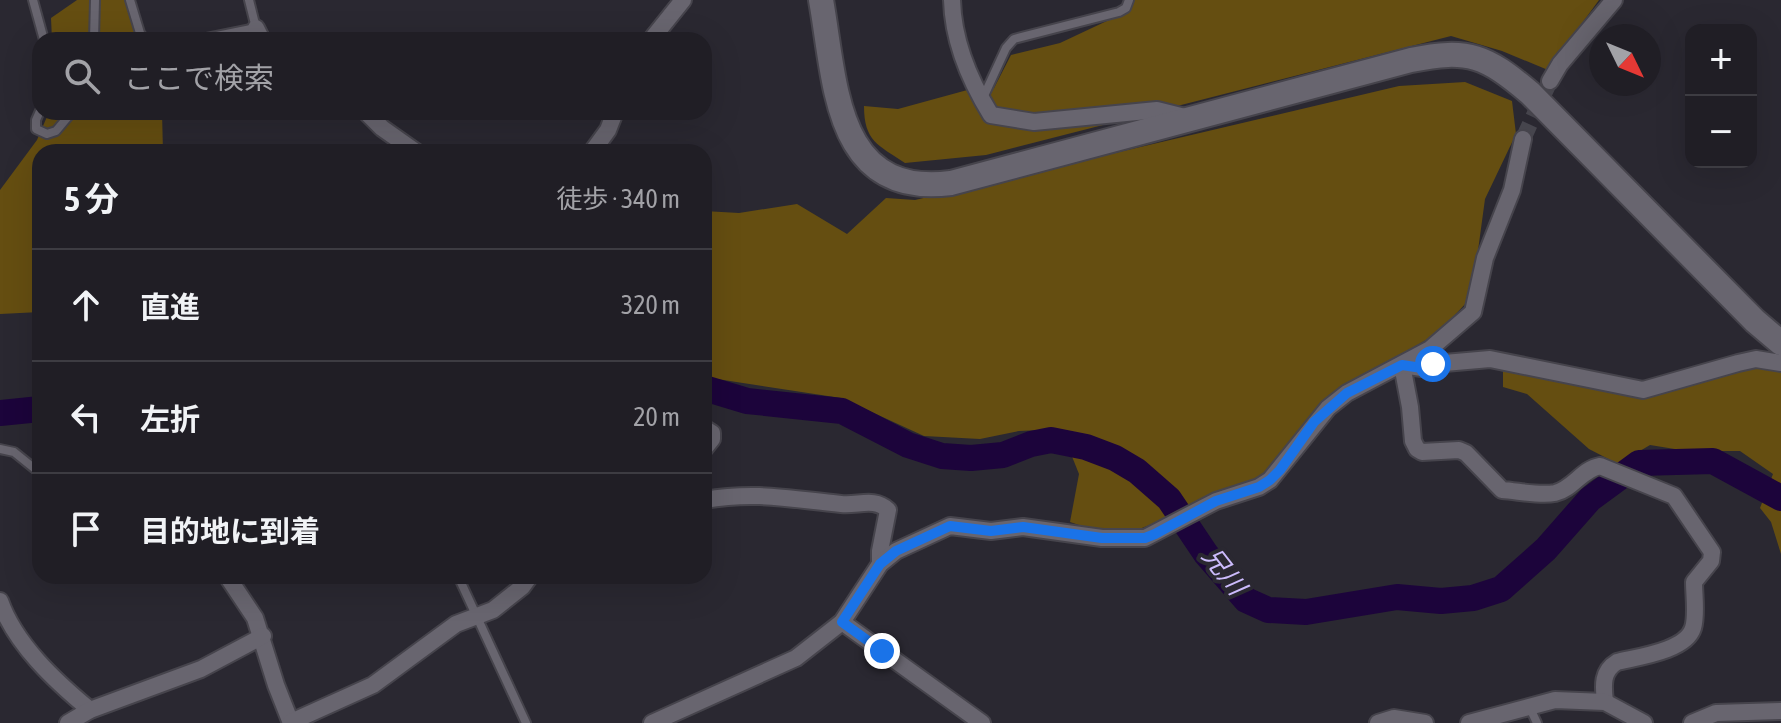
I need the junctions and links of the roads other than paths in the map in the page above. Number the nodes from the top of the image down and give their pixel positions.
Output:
1 (33, 0) edge
2 (95, 0) edge
3 (130, 0) edge
4 (249, 0) edge
5 (683, 0) edge
6 (821, 0) edge
7 (952, 0) edge
8 (1129, 0) edge
9 (1614, 0) edge
10 (42, 32) edge
11 (94, 32) edge
12 (140, 32) edge
13 (258, 32) edge
14 (657, 32) edge
15 (1550, 81) tunnel mouth
16 (982, 100) junction
17 (1190, 118) junction
18 (36, 120) edge
19 (65, 120) edge
20 (374, 120) edge
21 (612, 120) edge
22 (1523, 139) tunnel mouth
23 (405, 144) edge
24 (598, 144) edge
25 (1781, 343) edge
26 (1781, 363) edge
27 (1402, 365) junction
28 (0, 449) edge
29 (32, 467) edge
30 (712, 499) edge
31 (880, 564) junction
32 (232, 584) edge
33 (462, 584) edge
34 (524, 584) edge
35 (0, 601) edge
36 (478, 617) junction
37 (842, 622) junction
38 (263, 636) junction
39 (1605, 702) junction
40 (90, 710) junction
41 (1781, 711) edge
42 (1533, 716) edge
43 (291, 722) edge
44 (68, 723) edge
45 (526, 723) edge
46 (652, 723) edge
47 (982, 723) edge
48 (1378, 723) edge
49 (1425, 723) edge
50 (1469, 723) edge
51 (1644, 723) edge
52 (1692, 723) edge

1 - 10 lane
2 - 11 lane
3 - 12 lane
4 - 13 lane
5 - 14 street
6 - 17 street
7 - 16 street
8 - 16 lane
9 - 15 street
16 - 17 street
17 - 25 street
18 - 19 lane
20 - 23 street
21 - 24 street
22 - 27 street
26 - 27 street
27 - 31 street
27 - 39 street
28 - 29 lane
30 - 31 street
31 - 37 street
32 - 38 street
33 - 36 lane
34 - 36 street
35 - 40 street
36 - 43 street
36 - 45 lane
37 - 46 street
37 - 47 street
38 - 40 street
38 - 43 street
39 - 42 street
39 - 51 street
40 - 44 street
41 - 52 street
42 - 50 street
48 - 49 street

